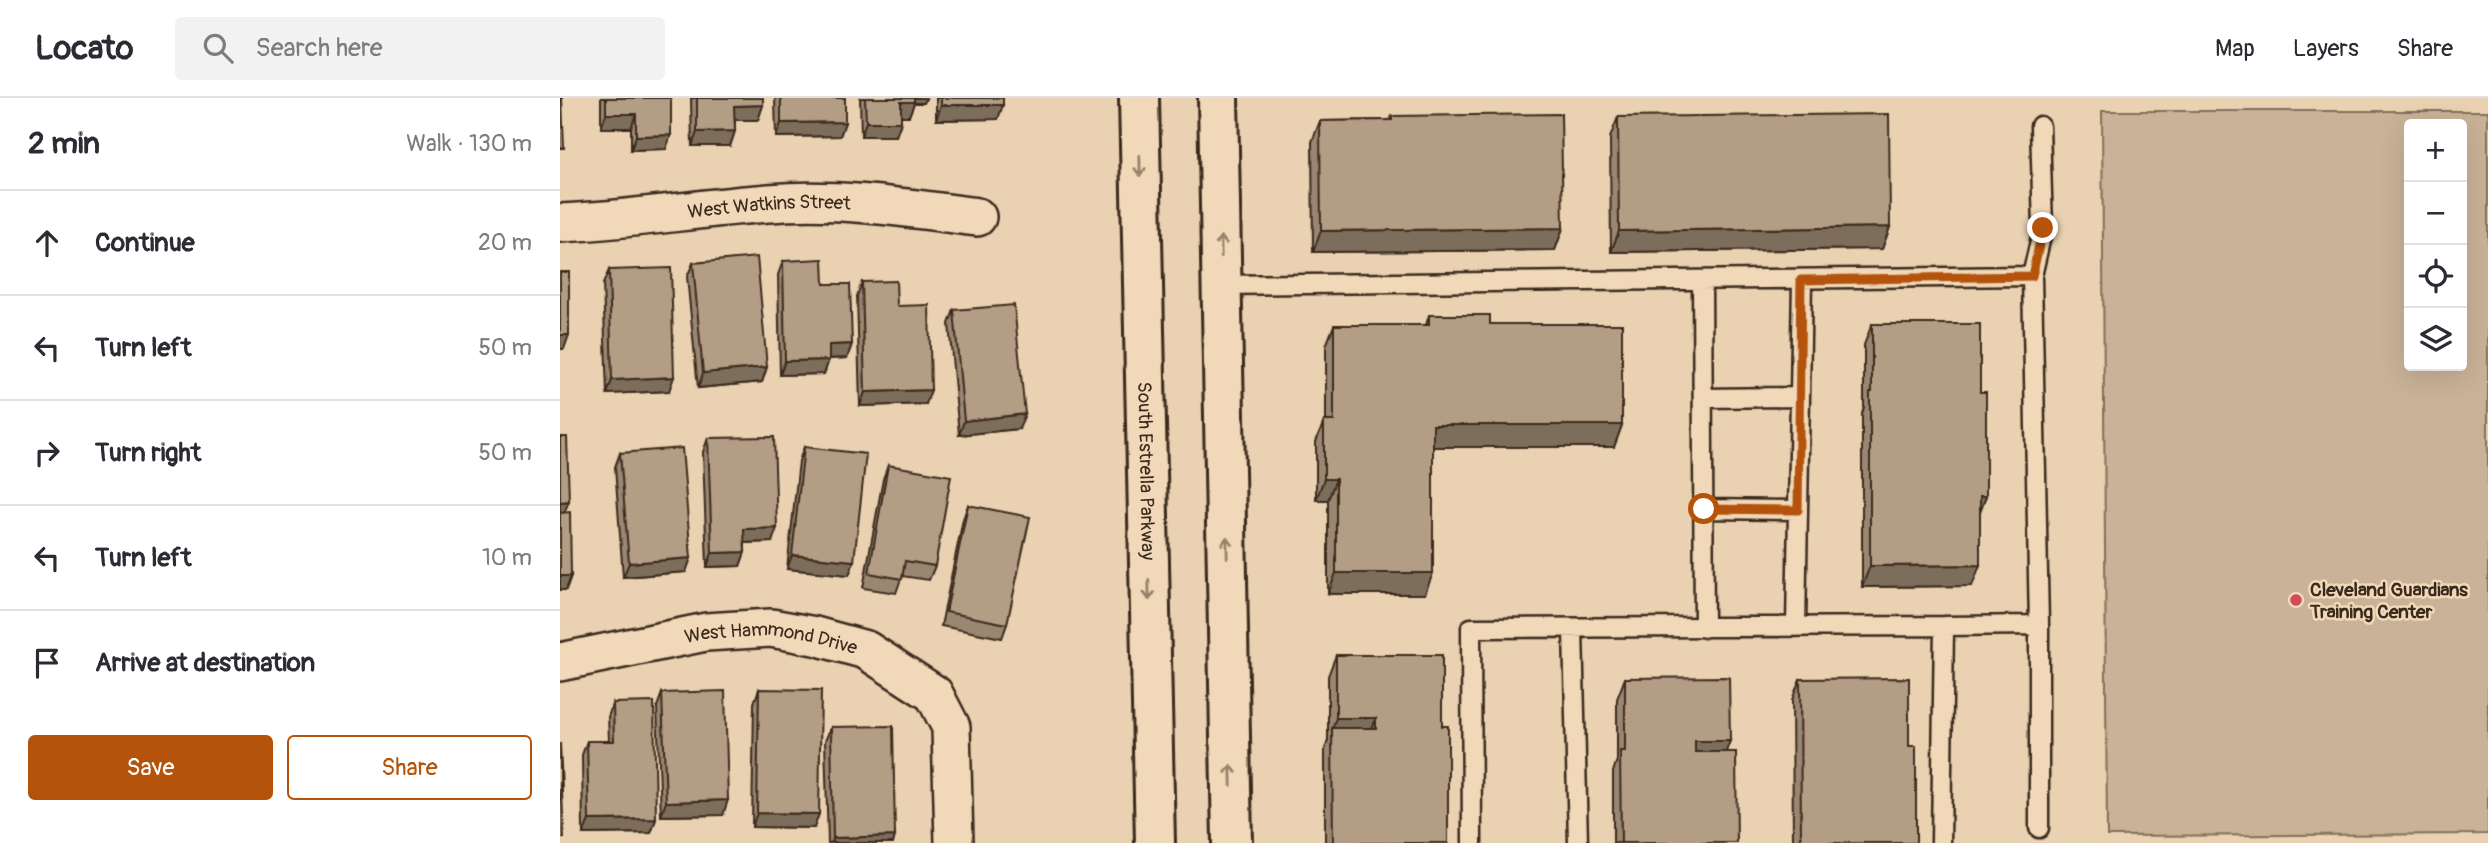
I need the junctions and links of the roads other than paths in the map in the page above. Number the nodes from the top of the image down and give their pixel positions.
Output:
1 (1139, 98) edge
2 (1218, 98) edge
3 (2040, 126) dead end
4 (977, 217) dead end
5 (560, 223) edge
6 (2032, 276) junction
7 (1702, 280) junction
8 (1801, 280) junction
9 (1222, 285) junction
10 (1800, 397) junction
11 (1703, 398) junction
12 (1704, 509) junction
13 (1798, 510) junction
14 (2039, 625) junction
15 (1944, 626) junction
16 (1796, 627) junction
17 (1704, 628) junction
18 (1573, 629) junction
19 (560, 662) edge
20 (2039, 828) dead end
21 (954, 843) edge
22 (1155, 843) edge
23 (1232, 843) edge
24 (1472, 843) edge
25 (1578, 843) edge
26 (1941, 843) edge

1 -> 22 main road, South Estrella Parkway
9 -> 2 main road
3 - 6 lane
4 - 5 street, West Watkins Street
6 - 8 lane
6 - 14 lane
7 - 8 lane
7 - 9 lane
7 - 11 lane
8 - 10 lane
23 -> 9 main road
10 - 11 lane
10 - 13 lane
11 - 12 lane
12 - 13 lane
12 - 17 lane
13 - 16 lane
14 - 15 lane
14 - 20 lane
15 - 16 lane
15 - 26 lane
16 - 17 lane
17 - 18 lane
18 - 24 lane
18 - 25 lane
19 - 21 street, West Hammond Drive

